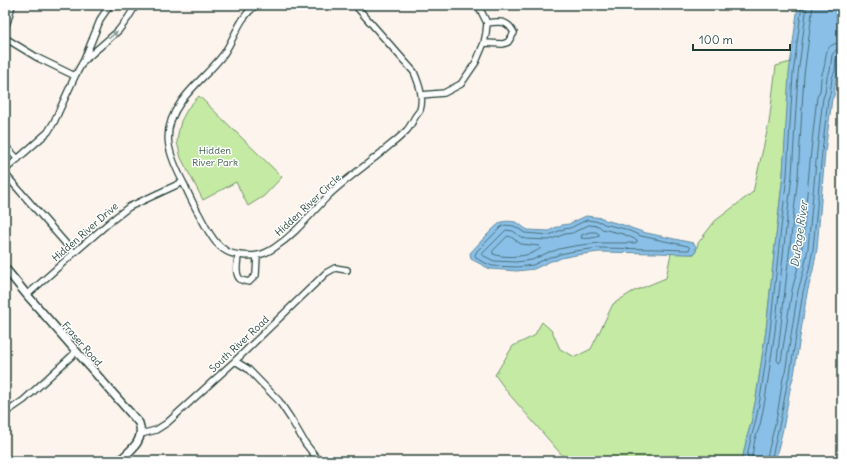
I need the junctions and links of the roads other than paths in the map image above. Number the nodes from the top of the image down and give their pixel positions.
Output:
1 (12, 5) edge
2 (110, 5) edge
3 (136, 5) edge
4 (256, 5) edge
5 (355, 5) edge
6 (478, 5) edge
7 (487, 23) junction
8 (5, 27) edge
9 (5, 38) edge
10 (484, 43) junction
11 (84, 60) junction
12 (75, 76) junction
13 (421, 95) junction
14 (5, 146) edge
15 (18, 159) junction
16 (5, 170) edge
17 (5, 174) edge
18 (183, 182) junction
19 (74, 253) junction
20 (238, 255) junction
21 (257, 256) junction
22 (5, 268) edge
23 (347, 270) dead end
24 (27, 295) junction
25 (76, 352) junction
26 (235, 361) junction
27 (5, 413) edge
28 (141, 434) junction
29 (119, 461) edge
30 (319, 461) edge

1 - 8 street
2 - 11 street
11 -> 3 street
4 - 18 street, Hidden River Circle
5 - 13 street, Hidden River Circle
6 - 7 street
7 - 10 street
7 - 10 street
9 - 12 street
10 - 13 street
11 - 12 street
12 - 15 street
13 - 21 street, Hidden River Circle
14 - 15 street
15 - 16 street
17 - 19 street
18 - 19 street, Hidden River Drive
18 - 20 street, Hidden River Circle
19 - 24 street, Hidden River Drive
20 - 21 street, Hidden River Circle
20 - 21 street
22 - 24 street, Fraser Road
23 - 26 street, South River Road
24 - 25 street, Fraser Road
25 - 27 street
25 - 28 street, Fraser Road
26 - 28 street, South River Road
26 - 30 street
28 - 29 street

